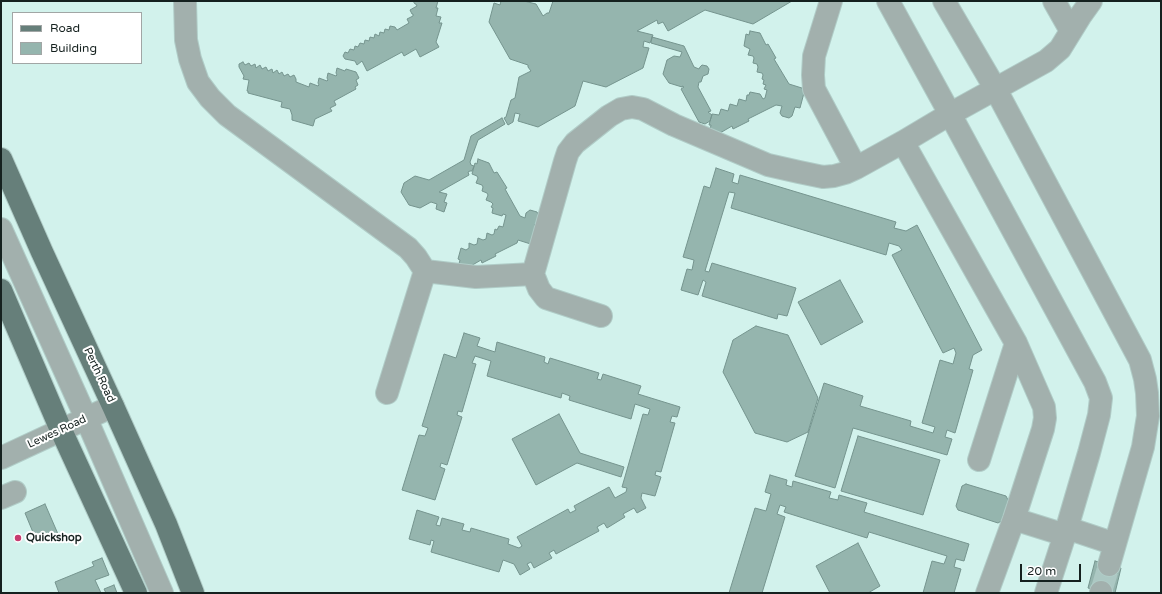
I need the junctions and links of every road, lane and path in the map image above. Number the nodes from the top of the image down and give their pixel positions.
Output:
1 (185, 1) edge
2 (831, 1) edge
3 (888, 1) edge
4 (944, 1) edge
5 (1054, 1) edge
6 (1091, 1) edge
7 (1071, 31) junction
8 (995, 88) junction
9 (950, 114) junction
10 (903, 142) junction
11 (1, 159) edge
12 (856, 168) junction
13 (1, 229) edge
14 (425, 271) junction
15 (533, 274) junction
16 (1, 290) edge
17 (601, 316) dead end
18 (1016, 343) junction
19 (387, 393) dead end
20 (113, 406) junction
21 (86, 418) junction
22 (60, 430) junction
23 (1, 458) edge
24 (978, 460) dead end
25 (1014, 519) junction
26 (1066, 531) junction
27 (1115, 544) junction
28 (1109, 565) tunnel mouth
29 (136, 593) edge
30 (162, 593) edge
31 (193, 593) edge
32 (987, 593) edge
33 (1046, 593) edge

1 - 14 street
2 - 12 street
3 - 9 street
4 - 8 street
5 - 7 street
6 - 7 street
7 - 8 street
8 - 9 street
8 - 27 street
9 - 10 street
9 - 26 street
10 - 12 street
10 - 18 street
11 - 20 main road, Perth Road
12 - 15 street
13 - 21 street
14 - 15 street
14 - 19 street
15 - 17 street
16 - 22 main road
18 - 24 street
18 - 25 street
20 - 21 street, Lewes Road
20 - 31 main road, Perth Road
21 - 22 street, Lewes Road
21 - 30 street
22 - 23 street, Lewes Road
22 - 29 main road
25 - 26 street
25 - 32 street
26 - 27 street
26 - 33 street
27 - 28 street

